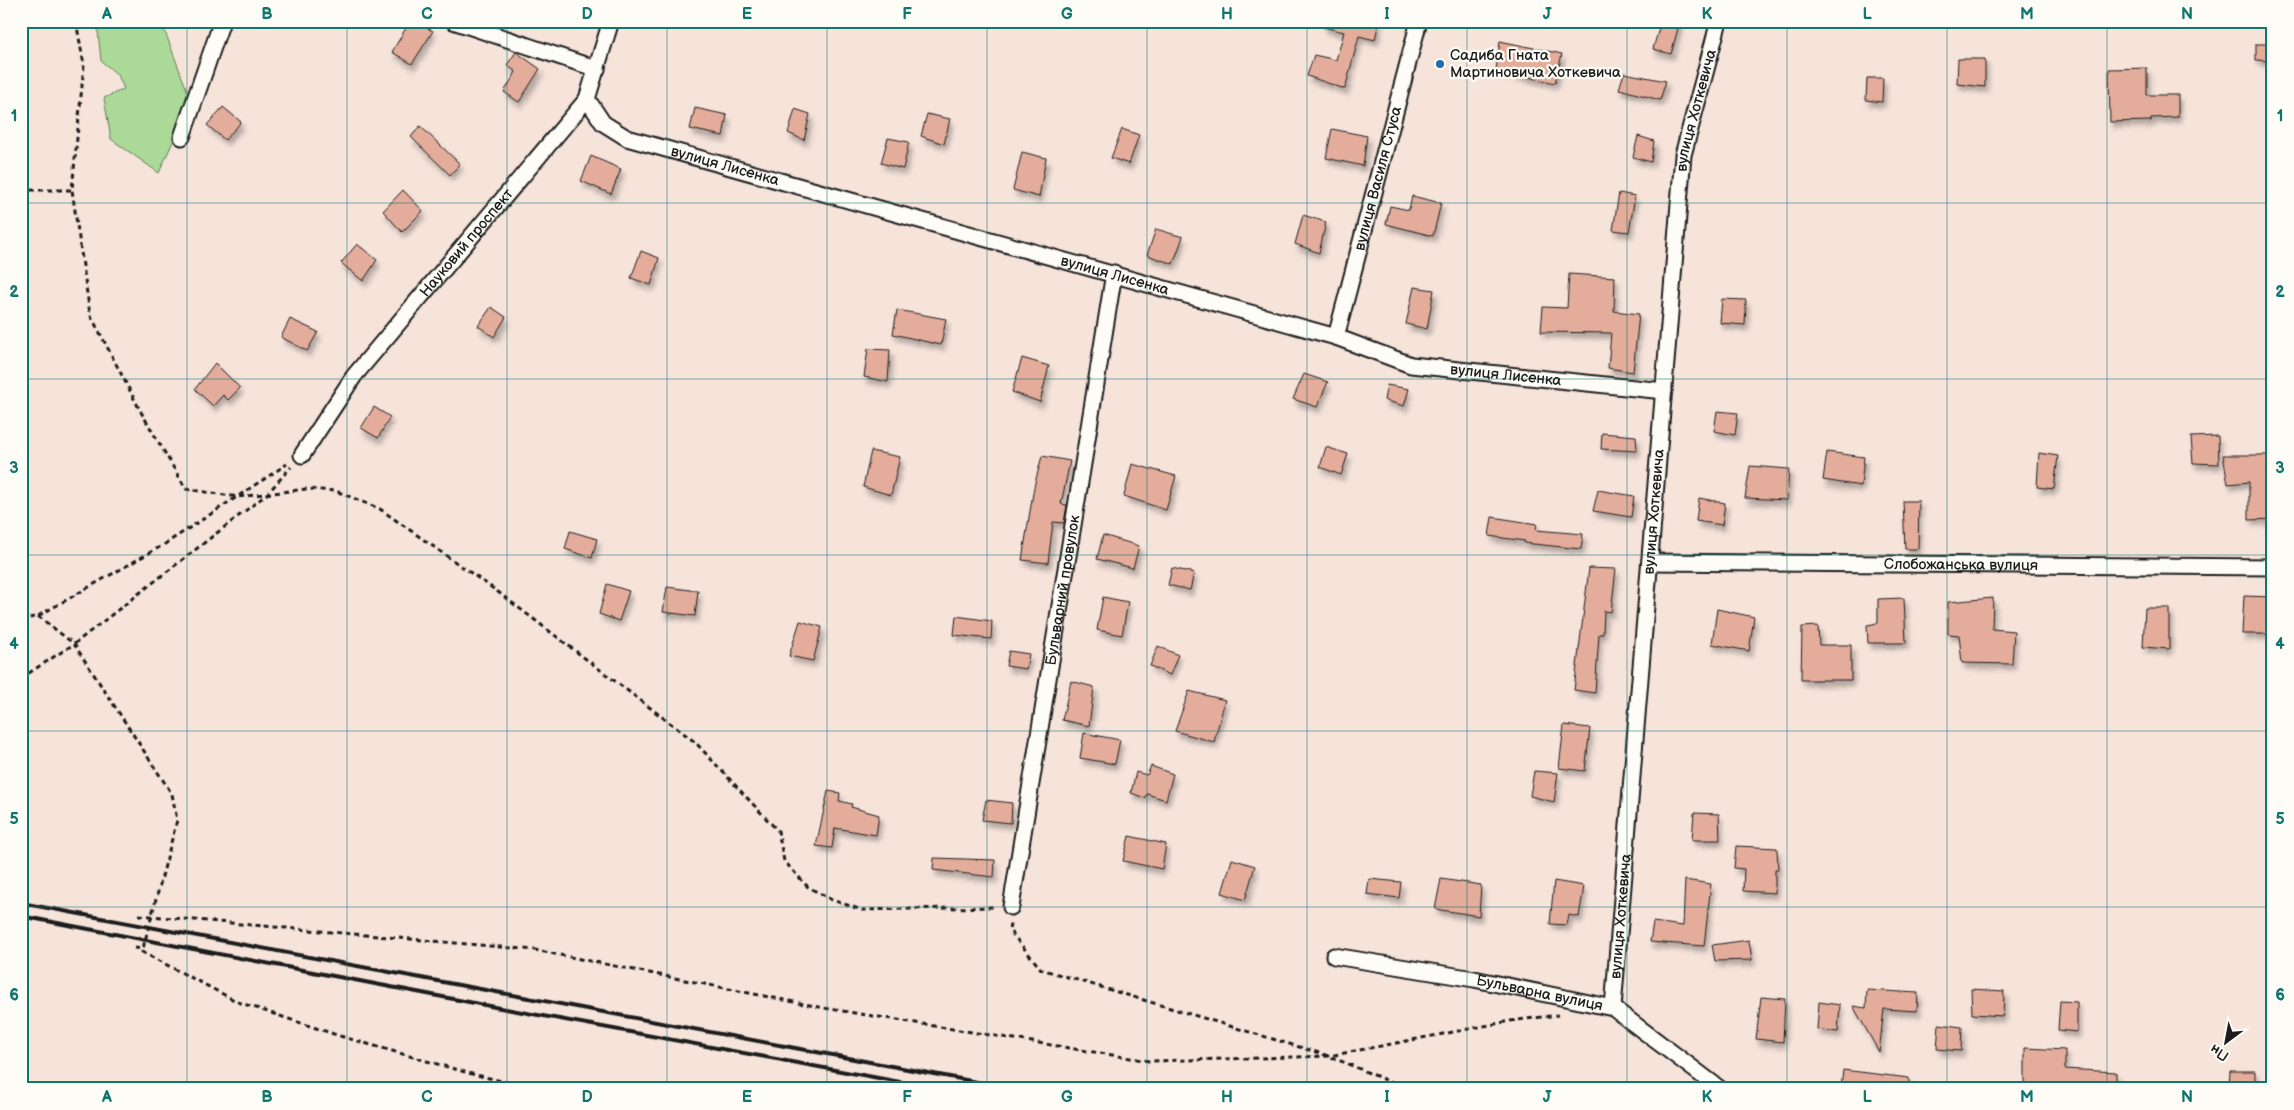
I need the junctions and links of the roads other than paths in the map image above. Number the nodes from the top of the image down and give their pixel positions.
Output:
1 (222, 21) edge
2 (453, 21) edge
3 (611, 21) edge
4 (1419, 21) edge
5 (1718, 21) edge
6 (598, 69) junction
7 (587, 99) junction
8 (182, 137) dead end
9 (1114, 273) junction
10 (1336, 337) junction
11 (1664, 391) junction
12 (302, 455) road end
13 (1650, 562) junction
14 (2273, 567) edge
15 (1011, 907) road end
16 (1334, 956) dead end
17 (1613, 1008) junction
18 (1720, 1089) edge

1 - 8 street
2 - 6 street
3 - 6 street, Науковий проспект
4 - 10 street, вулиця Василя Стуса
5 - 11 street, вулиця Хоткевича
6 - 7 street, Науковий проспект
7 - 9 street, вулиця Лисенка
7 - 12 street, Науковий проспект
9 - 10 street, вулиця Лисенка
9 - 15 street, Бульварний провулок
10 - 11 street, вулиця Лисенка
11 - 13 street, вулиця Хоткевича
13 - 14 street, Слобожанська вулиця
13 - 17 street, вулиця Хоткевича
16 - 17 street, Бульварна вулиця
17 - 18 street, Бульварна вулиця

